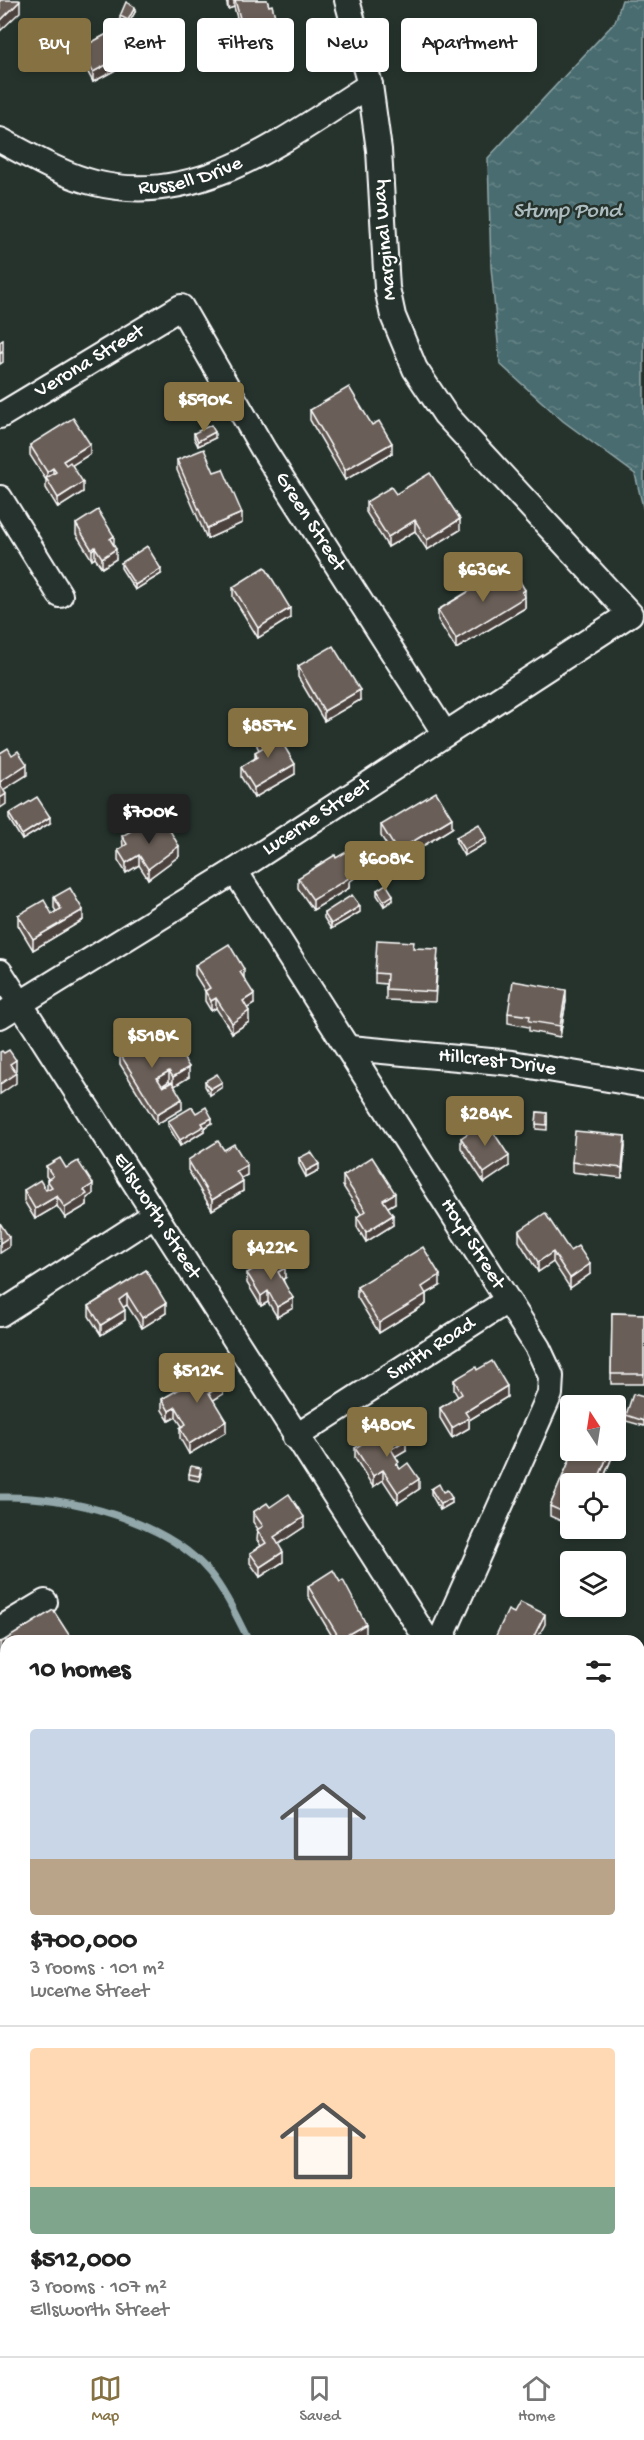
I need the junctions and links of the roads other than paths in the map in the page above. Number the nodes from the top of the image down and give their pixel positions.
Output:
1 (347, 0) edge
2 (370, 85) junction
3 (0, 140) edge
4 (181, 307) joint
5 (0, 416) edge
6 (0, 498) edge
7 (60, 595) dead end
8 (630, 614) joint
9 (445, 734) junction
10 (235, 871) junction
11 (0, 972) edge
12 (10, 1010) edge
13 (350, 1048) junction
14 (644, 1085) edge
15 (154, 1215) junction
16 (507, 1301) junction
17 (0, 1314) edge
18 (295, 1437) junction
19 (45, 1602) dead end
20 (0, 1629) edge
21 (424, 1635) edge
22 (443, 1635) edge

1 - 2 street, Marginal Way
2 - 3 street, Russell Drive
2 - 8 street, Marginal Way
4 - 5 street, Verona Street
4 - 9 street, Green Street
6 - 7 street
8 - 9 street, Lucerne Street
9 - 10 street, Lucerne Street
10 - 12 street, Lucerne Street
10 - 13 street, Hoyt Street
11 - 12 street, Ellsworth Street
12 - 15 street, Ellsworth Street
13 - 14 street, Hillcrest Drive
13 - 16 street, Hoyt Street
15 - 17 street
15 - 18 street, Ellsworth Street
16 - 18 street, Smith Road
16 - 22 street, Hoyt Street
18 - 21 street, Ellsworth Street
19 - 20 street

